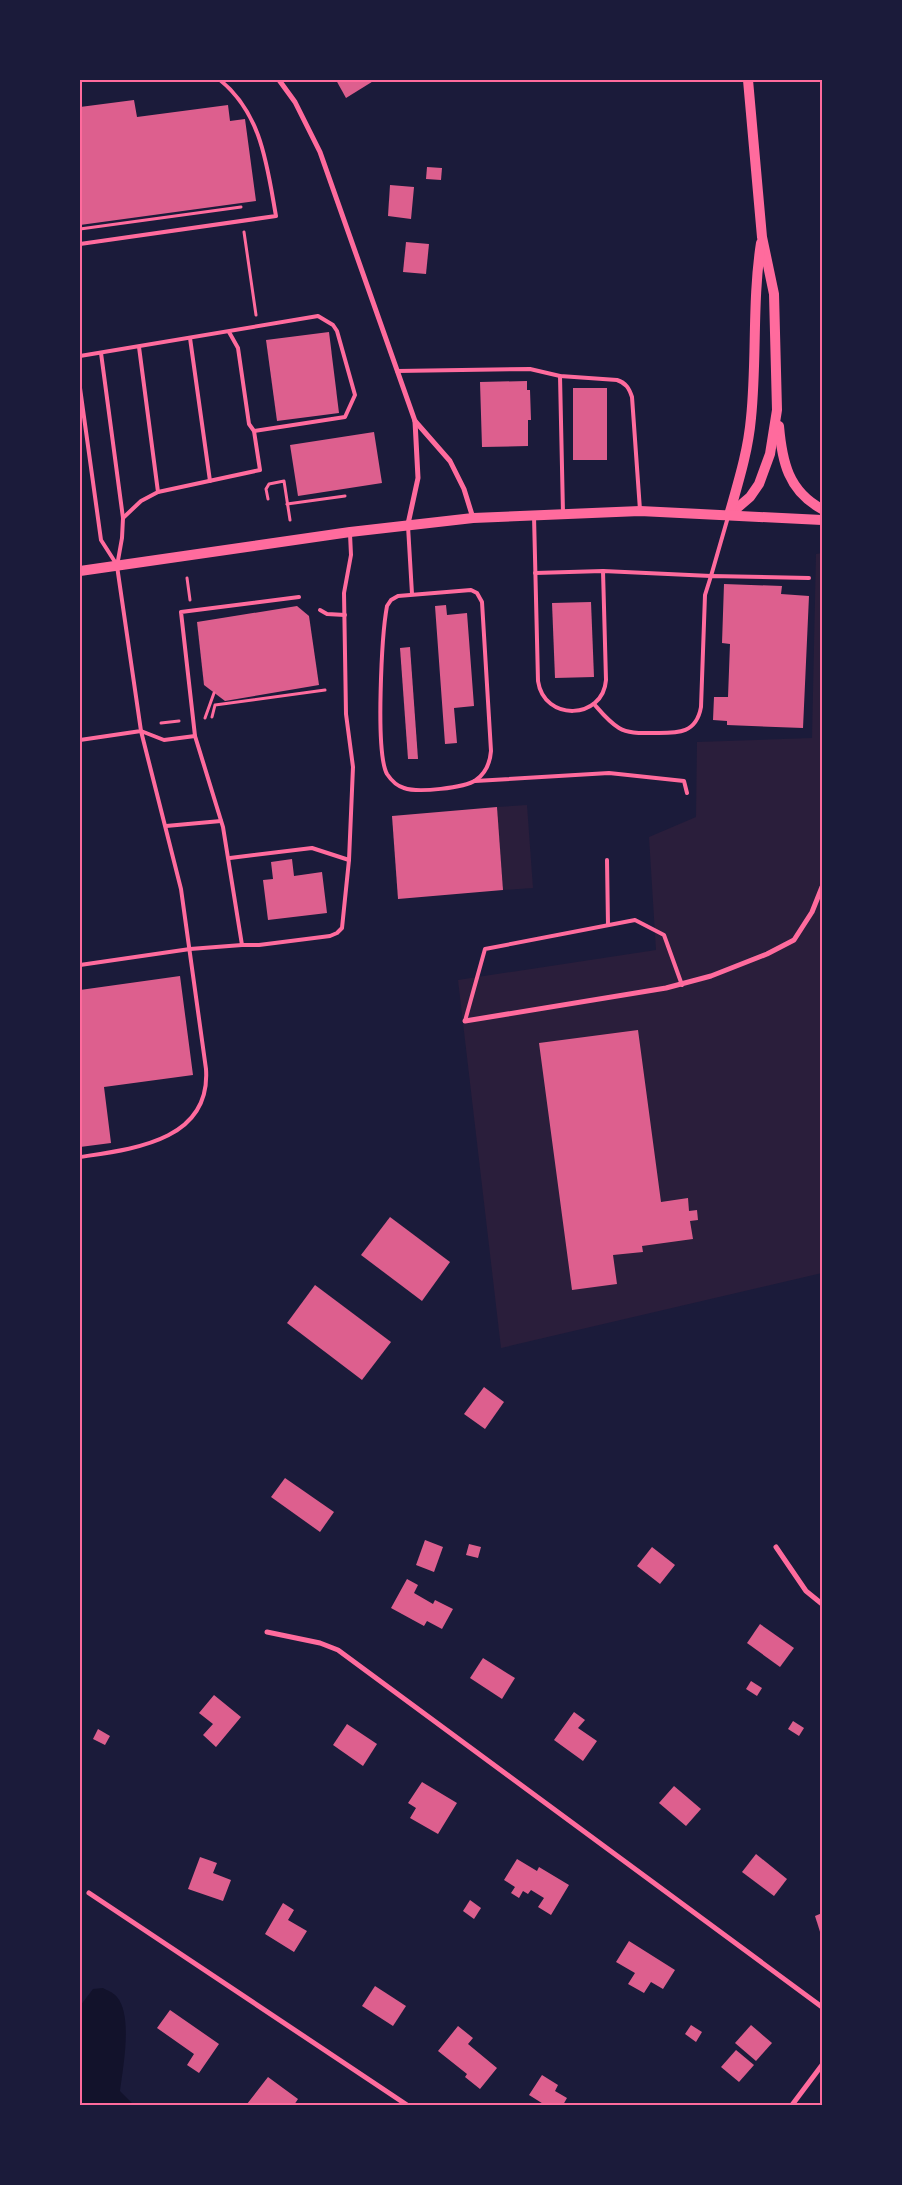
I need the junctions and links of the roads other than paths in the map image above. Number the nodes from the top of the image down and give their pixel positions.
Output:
1 (220, 80) edge
2 (279, 80) edge
3 (748, 80) edge
4 (762, 237) junction
5 (80, 244) edge
6 (229, 332) junction
7 (190, 338) junction
8 (139, 347) junction
9 (101, 353) junction
10 (80, 356) edge
11 (397, 371) junction
12 (560, 376) junction
13 (80, 388) edge
14 (777, 410) junction
15 (415, 421) junction
16 (254, 432) junction
17 (210, 481) junction
18 (158, 492) junction
19 (822, 509) edge
20 (640, 511) junction
21 (564, 513) junction
22 (534, 514) junction
23 (728, 515) junction
24 (123, 518) junction
25 (473, 518) junction
26 (822, 520) edge
27 (408, 524) junction
28 (350, 532) junction
29 (117, 566) junction
30 (80, 571) edge
31 (603, 571) junction
32 (535, 573) junction
33 (710, 576) junction
34 (809, 578) dead end
35 (412, 594) junction
36 (299, 597) dead end
37 (320, 610) dead end
38 (345, 614) junction
39 (594, 704) junction
40 (141, 731) junction
41 (196, 736) junction
42 (80, 740) edge
43 (475, 781) junction
44 (687, 794) dead end
45 (221, 821) junction
46 (166, 826) junction
47 (230, 858) junction
48 (349, 860) junction
49 (608, 860) dead end
50 (822, 886) edge
51 (608, 925) junction
52 (242, 944) junction
53 (190, 950) junction
54 (80, 965) edge
55 (682, 984) junction
56 (465, 1021) joint
57 (80, 1157) edge
58 (776, 1547) dead end
59 (822, 1604) edge
60 (267, 1632) dead end
61 (89, 1893) dead end
62 (822, 2007) edge
63 (822, 2065) edge
64 (407, 2105) edge
65 (792, 2105) edge

1 - 5 lane
2 - 11 street
3 - 4 main road
4 - 14 main road
4 - 23 main road
6 - 7 lane
6 - 16 lane
6 - 16 lane
7 - 8 lane
7 - 17 lane
8 - 9 lane
8 - 18 lane
9 - 10 lane
9 - 24 lane
11 - 12 lane
11 - 15 street
12 - 20 lane
12 - 21 lane
13 - 29 lane
14 - 19 main road
14 - 23 main road
15 - 25 street
15 - 27 street
16 - 17 lane
17 - 18 lane
18 - 24 lane
20 - 21 main road
20 - 23 main road
21 - 22 main road
22 - 25 main road
22 - 32 lane
23 - 26 main road
23 - 33 lane
24 - 29 lane
25 - 27 main road
27 - 28 main road
27 - 35 lane
28 - 29 main road
28 - 38 lane
29 - 30 main road
29 - 40 lane
31 - 32 lane
31 - 33 lane
31 - 39 lane
32 - 39 lane
33 - 34 lane
33 - 39 lane
35 - 43 lane
35 - 43 lane
36 - 41 lane
37 - 38 lane
38 - 48 lane
40 - 41 lane
40 - 42 lane
40 - 46 lane
41 - 45 lane
43 - 44 lane
45 - 46 lane
45 - 47 lane
46 - 53 lane
47 - 48 lane
47 - 52 lane
48 - 52 lane
49 - 51 lane
50 - 55 street
51 - 55 lane
51 - 56 lane
52 - 53 lane
53 - 54 lane
53 - 57 lane
55 - 56 street
58 - 59 street
60 - 62 street
61 - 64 street
63 - 65 street

